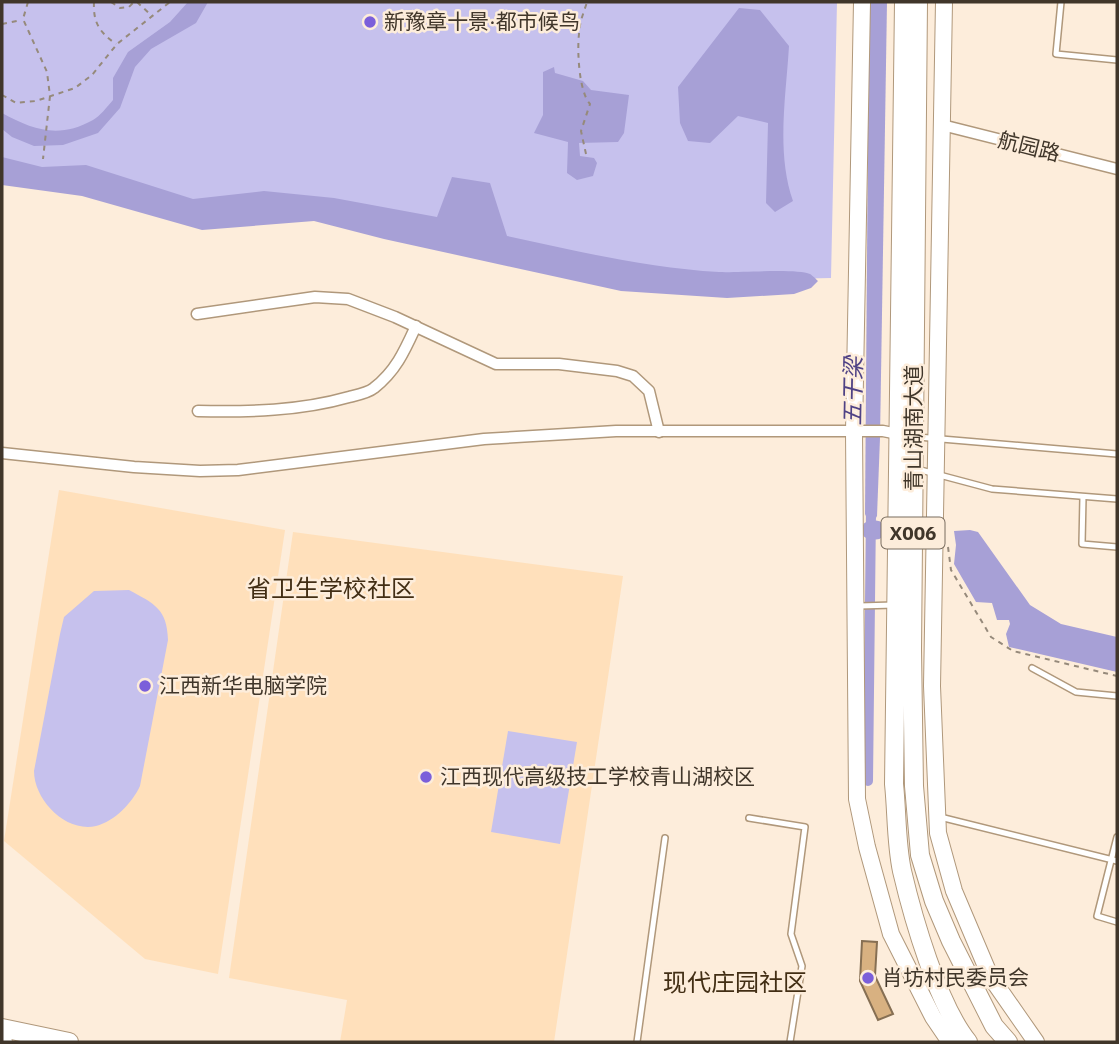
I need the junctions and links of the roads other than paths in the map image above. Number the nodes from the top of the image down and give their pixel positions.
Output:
1 (862, 2) edge
2 (904, 2) edge
3 (918, 2) edge
4 (944, 2) edge
5 (1061, 2) edge
6 (1117, 60) edge
7 (942, 125) junction
8 (1117, 169) edge
9 (197, 314) dead end
10 (416, 326) junction
11 (198, 411) dead end
12 (659, 432) junction
13 (856, 432) junction
14 (899, 434) junction
15 (936, 439) junction
16 (2, 453) edge
17 (1117, 454) edge
18 (914, 468) junction
19 (935, 474) junction
20 (1083, 497) junction
21 (1117, 499) edge
22 (1117, 547) edge
23 (890, 605) junction
24 (857, 607) junction
25 (1032, 668) dead end
26 (1117, 696) edge
27 (937, 816) junction
28 (749, 818) dead end
29 (1117, 837) edge
30 (665, 838) dead end
31 (1114, 860) edge
32 (1117, 922) edge
33 (944, 1018) junction
34 (2, 1028) edge
35 (69, 1042) edge
36 (637, 1042) edge
37 (790, 1042) edge
38 (950, 1042) edge
39 (968, 1042) edge
40 (1008, 1042) edge
41 (1036, 1042) edge

1 - 13 main road
2 - 14 main road, 青山湖南大道 / X006
3 - 14 main road, 青山湖南大道 / X006
4 - 7 main road
5 - 6 lane
7 - 8 street, 航园路
7 - 15 main road
9 - 10 street
10 - 11 street
10 - 12 street
12 - 13 street
12 - 16 street
13 - 14 street
13 - 24 main road
14 - 15 lane
14 - 18 main road, 青山湖南大道 / X006
14 - 23 main road, 青山湖南大道 / X006
15 - 17 lane
15 - 19 main road
18 - 19 lane
18 - 40 main road, 青山湖南大道 / X006
19 - 20 lane
19 - 27 main road
20 - 21 lane
20 - 22 lane
23 - 24 lane
23 - 33 main road, 青山湖南大道 / X006
24 - 33 main road
25 - 26 lane
27 - 31 lane
27 - 41 main road
28 - 37 lane
29 - 31 lane
30 - 36 lane
31 - 32 lane
33 - 38 main road
33 - 39 main road, 青山湖南大道 / X006
34 - 35 main road

